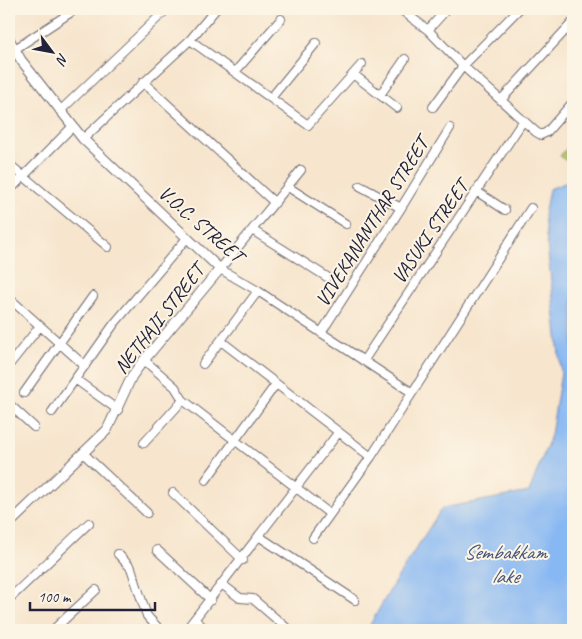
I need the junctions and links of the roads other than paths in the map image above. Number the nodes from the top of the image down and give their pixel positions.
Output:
1 (76, 9) edge
2 (167, 9) edge
3 (216, 9) edge
4 (400, 9) edge
5 (447, 9) edge
6 (519, 9) edge
7 (281, 20) dead end
8 (573, 22) edge
9 (428, 30) junction
10 (566, 30) junction
11 (573, 36) edge
12 (9, 39) edge
13 (190, 40) junction
14 (316, 44) dead end
15 (15, 49) junction
16 (404, 59) dead end
17 (362, 64) dead end
18 (463, 66) junction
19 (235, 72) junction
20 (353, 74) junction
21 (143, 82) junction
22 (380, 95) junction
23 (271, 98) junction
24 (501, 100) junction
25 (573, 102) edge
26 (397, 108) dead end
27 (433, 108) dead end
28 (60, 111) junction
29 (523, 121) junction
30 (72, 127) junction
31 (450, 128) dead end
32 (83, 139) junction
33 (9, 164) edge
34 (301, 170) dead end
35 (23, 176) junction
36 (360, 186) dead end
37 (288, 187) junction
38 (9, 191) edge
39 (476, 191) junction
40 (274, 203) junction
41 (401, 208) junction
42 (531, 208) dead end
43 (505, 210) dead end
44 (346, 224) dead end
45 (252, 230) junction
46 (187, 238) junction
47 (108, 247) dead end
48 (220, 269) junction
49 (327, 277) dead end
50 (258, 291) junction
51 (93, 296) dead end
52 (9, 299) edge
53 (40, 326) junction
54 (321, 333) junction
55 (221, 341) junction
56 (59, 343) junction
57 (144, 360) junction
58 (364, 360) junction
59 (203, 364) dead end
60 (9, 365) edge
61 (85, 366) junction
62 (75, 380) junction
63 (276, 384) junction
64 (411, 392) junction
65 (24, 393) dead end
66 (183, 400) junction
67 (9, 404) edge
68 (118, 410) junction
69 (52, 412) dead end
70 (34, 427) dead end
71 (338, 434) junction
72 (235, 441) junction
73 (144, 443) dead end
74 (84, 454) junction
75 (371, 456) junction
76 (206, 480) dead end
77 (296, 489) junction
78 (173, 493) dead end
79 (146, 513) dead end
80 (330, 514) junction
81 (89, 523) dead end
82 (9, 524) edge
83 (260, 537) junction
84 (313, 538) dead end
85 (157, 550) dead end
86 (118, 554) dead end
87 (243, 560) junction
88 (223, 585) junction
89 (96, 590) dead end
90 (9, 599) edge
91 (211, 600) junction
92 (354, 600) dead end
93 (195, 620) junction
94 (53, 630) edge
95 (160, 630) edge
96 (186, 630) edge
97 (206, 630) edge
98 (289, 630) edge

1 - 15 street
2 - 28 street
3 - 13 street
4 - 9 street
5 - 9 street
6 - 18 street
7 - 19 street
8 - 10 street
9 - 18 street
10 - 11 street
10 - 24 street
12 - 15 street, V.O.C. STREET
13 - 19 street
13 - 21 street
14 - 23 street
15 - 28 street, V.O.C. STREET
16 - 22 street
17 - 20 street
18 - 24 street
18 - 27 street
19 - 23 street
20 - 22 street
20 - 23 street
21 - 32 street
21 - 40 street
22 - 26 street
24 - 29 street
25 - 29 street
28 - 30 street, V.O.C. STREET
29 - 39 street, VASUKI STREET
30 - 32 street, V.O.C. STREET
30 - 35 street
31 - 41 street, VIVEKANANTHAR STREET
32 - 46 street, V.O.C. STREET
33 - 35 street
34 - 37 street
35 - 38 street
35 - 47 street
36 - 41 street
37 - 40 street
37 - 44 street
39 - 43 street
39 - 58 street, VASUKI STREET
40 - 45 street
41 - 54 street, VIVEKANANTHAR STREET
42 - 64 street
45 - 48 street
45 - 49 street
46 - 48 street, V.O.C. STREET
46 - 61 street
48 - 50 street, V.O.C. STREET
48 - 57 street, NETHAJI STREET
50 - 54 street, V.O.C. STREET
50 - 55 street
51 - 56 street
52 - 53 street
53 - 56 street
53 - 60 street
54 - 58 street, V.O.C. STREET
55 - 59 street
55 - 63 street
56 - 61 street
56 - 65 street
57 - 66 street
57 - 68 street, NETHAJI STREET
58 - 64 street, V.O.C. STREET
61 - 62 street
62 - 68 street
62 - 69 street
63 - 71 street
63 - 72 street
64 - 75 street
66 - 72 street
66 - 73 street
67 - 70 street
68 - 74 street, NETHAJI STREET
71 - 75 street
71 - 77 street
72 - 76 street
72 - 77 street
74 - 79 street
74 - 82 street, NETHAJI STREET
75 - 80 street
77 - 80 street
77 - 83 street
78 - 87 street
80 - 84 street
81 - 90 street
83 - 87 street
83 - 92 street
85 - 91 street
86 - 95 street
87 - 88 street
88 - 91 street
88 - 98 street
89 - 94 street
91 - 93 street
93 - 96 street
93 - 97 street

